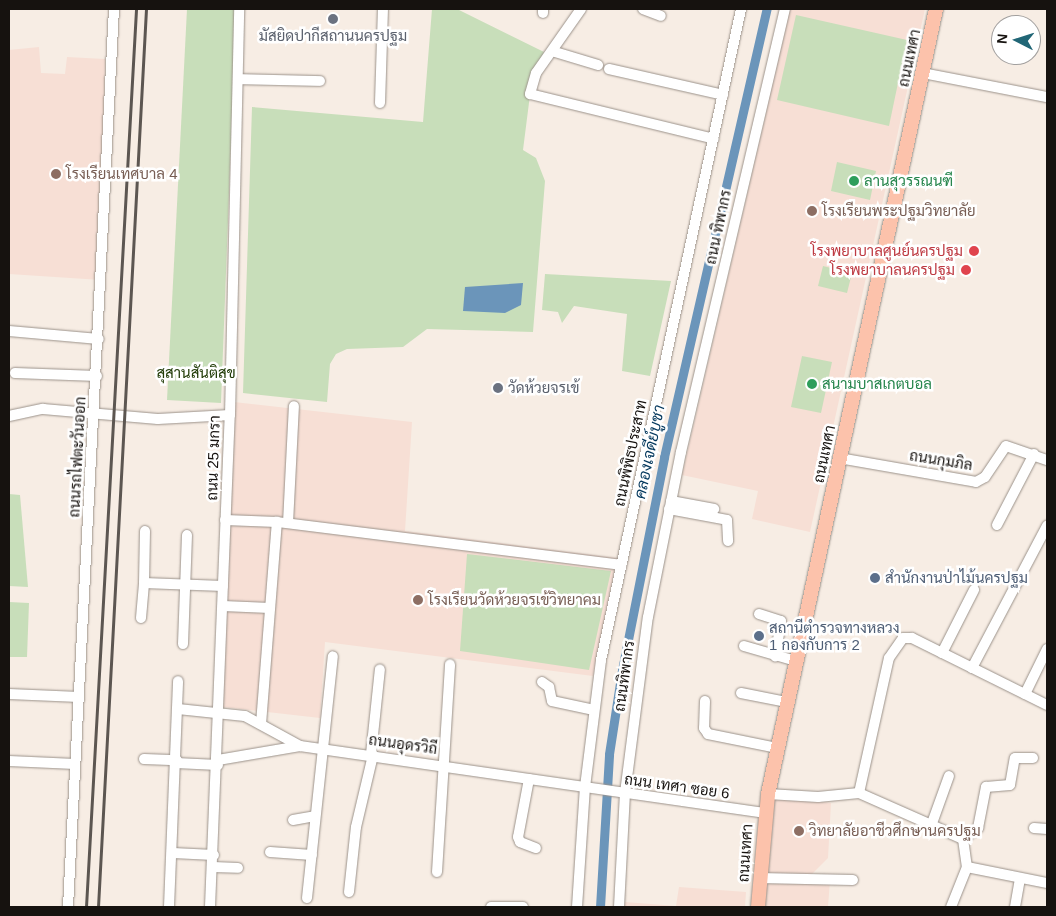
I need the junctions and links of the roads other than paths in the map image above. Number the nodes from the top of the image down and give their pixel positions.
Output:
1 (114, 9) edge
2 (239, 9) edge
3 (383, 9) edge
4 (581, 9) edge
5 (643, 9) edge
6 (741, 9) edge
7 (785, 9) edge
8 (936, 9) edge
9 (661, 16) dead end
10 (555, 52) junction
11 (598, 65) dead end
12 (609, 69) dead end
13 (923, 73) junction
14 (238, 79) junction
15 (320, 81) dead end
16 (723, 94) junction
17 (1047, 97) edge
18 (380, 102) dead end
19 (714, 139) junction
20 (9, 331) edge
21 (98, 339) junction
22 (15, 373) dead end
23 (97, 376) junction
24 (294, 406) dead end
25 (94, 414) junction
26 (230, 415) junction
27 (9, 416) edge
28 (681, 452) joint
29 (1034, 454) junction
30 (839, 458) junction
31 (1047, 460) edge
32 (670, 505) junction
33 (714, 509) dead end
34 (225, 520) junction
35 (277, 522) junction
36 (288, 523) junction
37 (997, 525) dead end
38 (1047, 526) edge
39 (145, 531) dead end
40 (187, 535) dead end
41 (728, 541) dead end
42 (620, 565) junction
43 (144, 583) junction
44 (185, 585) junction
45 (223, 586) junction
46 (974, 590) dead end
47 (223, 606) junction
48 (270, 608) junction
49 (759, 614) dead end
50 (141, 618) dead end
51 (183, 644) dead end
52 (744, 646) dead end
53 (1047, 649) edge
54 (942, 653) junction
55 (333, 656) dead end
56 (775, 657) junction
57 (796, 661) junction
58 (450, 664) dead end
59 (972, 668) junction
60 (380, 669) dead end
61 (178, 681) dead end
62 (542, 682) dead end
63 (741, 693) dead end
64 (9, 694) edge
65 (1024, 694) junction
66 (79, 698) junction
67 (705, 700) dead end
68 (787, 702) junction
69 (1047, 705) edge
70 (178, 709) junction
71 (594, 710) junction
72 (218, 712) junction
73 (262, 724) junction
74 (300, 746) junction
75 (777, 748) junction
76 (322, 749) junction
77 (372, 754) junction
78 (1033, 758) dead end
79 (144, 759) dead end
80 (9, 761) edge
81 (176, 761) junction
82 (218, 763) junction
83 (75, 764) junction
84 (447, 766) junction
85 (949, 776) dead end
86 (529, 779) junction
87 (590, 788) junction
88 (859, 793) junction
89 (625, 794) junction
90 (768, 794) junction
91 (764, 813) junction
92 (315, 816) junction
93 (294, 820) dead end
94 (931, 826) junction
95 (1034, 828) dead end
96 (1047, 829) edge
97 (963, 839) junction
98 (536, 848) dead end
99 (270, 852) dead end
100 (173, 853) junction
101 (312, 855) junction
102 (214, 856) junction
103 (213, 866) junction
104 (967, 867) junction
105 (238, 868) dead end
106 (437, 872) dead end
107 (759, 878) junction
108 (1020, 878) junction
109 (852, 880) dead end
110 (1047, 883) edge
111 (349, 892) dead end
112 (307, 898) dead end
113 (68, 907) edge
114 (169, 907) edge
115 (210, 907) edge
116 (491, 907) edge
117 (523, 907) edge
118 (577, 907) edge
119 (619, 907) edge
120 (758, 907) edge
121 (951, 907) edge
122 (1015, 907) edge

1 - 21 street, ถนนรถไฟตะวันออก
2 - 14 street, ถนน 25 มกรา
3 - 18 street
4 - 10 street
5 - 9 street
6 - 16 street, ถนนพิพิธประสาท
7 - 28 street, ถนน ทิพากร
8 - 13 main road, ถนนเทศา
10 - 11 street
10 - 19 street
12 - 16 street
13 - 17 street
13 - 30 main road, ถนนเทศา
14 - 15 street
14 - 26 street, ถนน 25 มกรา
16 - 19 street, ถนนพิพิธประสาท
19 - 42 street, ถนนพิพิธประสาท
20 - 21 street
21 - 23 street, ถนนรถไฟตะวันออก
22 - 23 street
23 - 25 street, ถนนรถไฟตะวันออก
24 - 36 street
25 - 26 street
25 - 27 street
25 - 66 street, ถนนรถไฟตะวันออก
26 - 34 street, ถนน 25 มกรา
28 - 32 street, ถนนทิพากร
29 - 30 street, ถนนกุมภิล
29 - 31 street, ถนนกุมภิล
29 - 37 street
30 - 57 main road, ถนนเทศา
32 - 33 street
32 - 41 street
32 - 89 street, ถนนทิพากร
34 - 35 street
34 - 45 street, ถนน 25 มกรา
35 - 36 street
35 - 48 street
36 - 42 street
38 - 59 street
39 - 43 street
40 - 44 street
42 - 71 street, ถนนพิพิธประสาท
43 - 44 street
43 - 50 street
44 - 45 street
44 - 51 street
45 - 47 street, ถนน 25 มกรา
46 - 54 street
47 - 48 street
47 - 72 street, ถนน 25 มกรา
48 - 73 street
49 - 56 street
52 - 56 street
53 - 65 street
54 - 59 street
54 - 88 street
55 - 76 street
56 - 57 street
57 - 68 main road, ถนนเทศา
58 - 84 street
59 - 65 street
60 - 77 street
61 - 70 street
62 - 71 street
63 - 68 street
64 - 66 street
65 - 69 street
66 - 83 street, ถนนรถไฟตะวันออก
67 - 75 street
68 - 75 main road, ถนนเทศา
70 - 72 street
70 - 81 street
71 - 87 street, ถนนพิพิธประสาท
72 - 73 street
72 - 82 street, ถนน 25 มกรา
73 - 74 street
74 - 76 street, ถนนอุดรวิถี
74 - 82 street, ถนนอุดรวิถี
75 - 90 main road, ถนนเทศา
76 - 77 street, ถนนอุดรวิถี
76 - 92 street
77 - 84 street, ถนนอุดรวิถี
77 - 111 street
78 - 97 street
79 - 81 street, ถนนอุดรวิถี
80 - 83 street
81 - 82 street, ถนนอุดรวิถี
81 - 100 street
82 - 102 street, ถนน 25 มกรา
83 - 113 street, ถนนรถไฟตะวันออก
84 - 86 street, ถนนอุดรวิถี
84 - 106 street
85 - 94 street
86 - 87 street, ถนนอุดรวิถี
86 - 98 street
87 - 89 street, ถนน เทศา ซอย 6
87 - 118 street, ถนนพิพิธประสาท
88 - 90 street
88 - 94 street
89 - 91 street, ถนน เทศา ซอย 6
89 - 119 street, ถนนทิพากร
90 - 91 main road, ถนนเทศา
91 - 107 main road, ถนนเทศา
92 - 93 street
92 - 101 street
94 - 97 street
95 - 96 street
97 - 104 street
99 - 101 street
100 - 102 street
100 - 114 street
101 - 112 street
102 - 103 street, ถนน 25 มกรา
103 - 105 street
103 - 115 street, ถนน 25 มกรา
104 - 108 street
104 - 121 street
107 - 109 street
107 - 120 main road, ถนนเทศา
108 - 110 street
108 - 122 street
116 - 117 street

